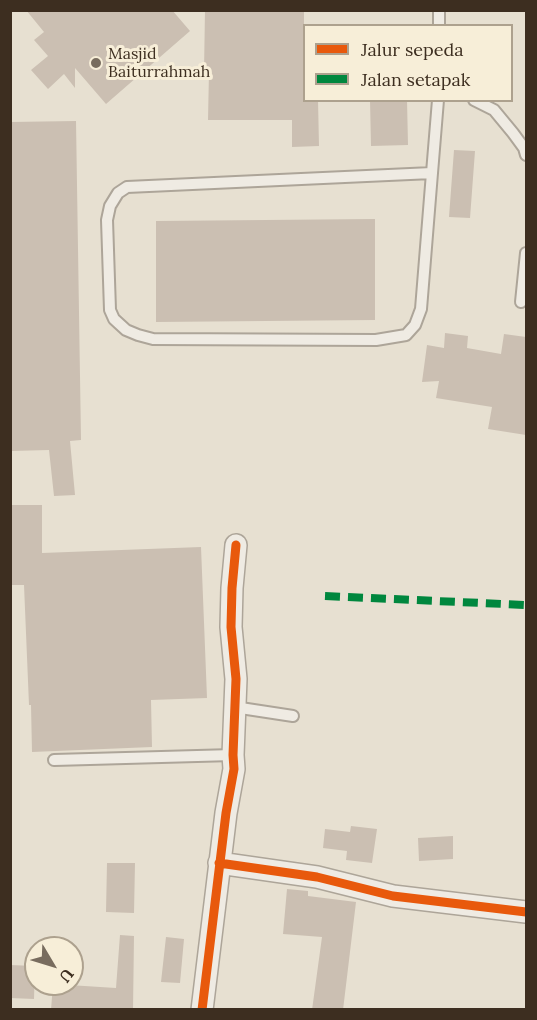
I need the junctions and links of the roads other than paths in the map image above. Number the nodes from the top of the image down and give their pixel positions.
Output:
1 (438, 102) edge
2 (478, 102) edge
3 (526, 155) edge
4 (432, 173) junction
5 (526, 253) edge
6 (521, 302) dead end
7 (236, 545) dead end
8 (234, 707) junction
9 (293, 716) dead end
10 (233, 755) junction
11 (54, 760) dead end
12 (219, 863) junction
13 (526, 912) edge
14 (201, 1010) edge

1 - 4 lane
2 - 3 lane
4 - 4 lane
5 - 6 lane
7 - 8 street
8 - 9 lane
8 - 10 street
10 - 11 lane
10 - 12 street
12 - 13 street
12 - 14 street

